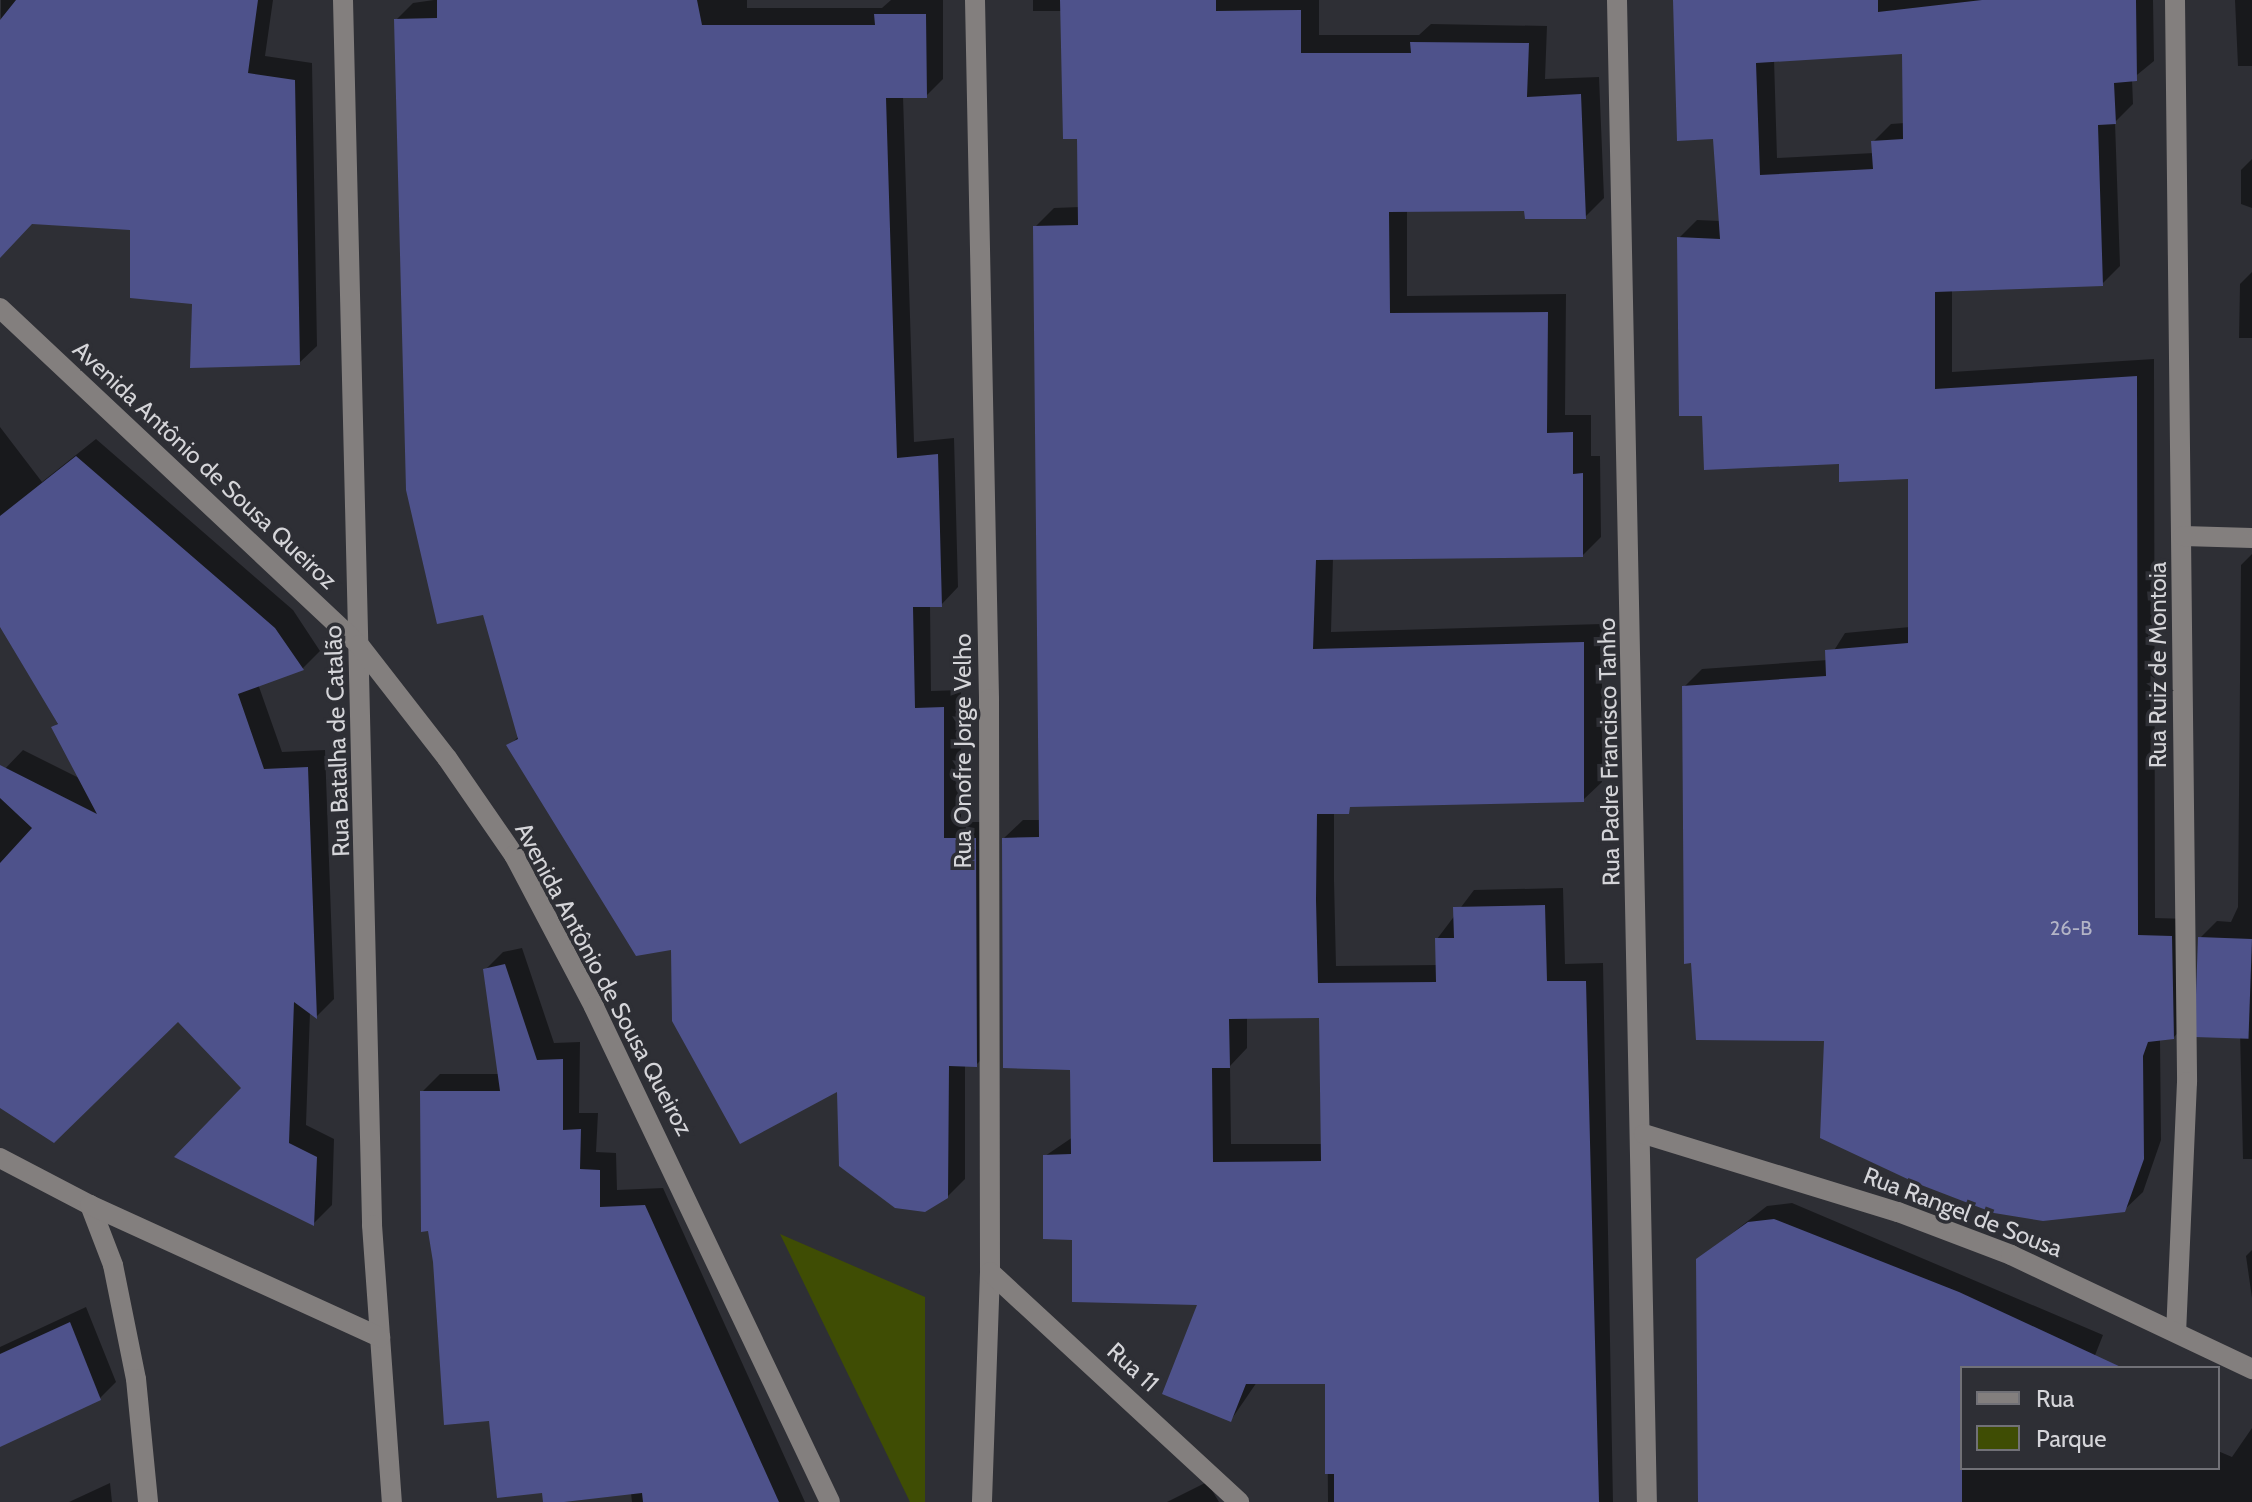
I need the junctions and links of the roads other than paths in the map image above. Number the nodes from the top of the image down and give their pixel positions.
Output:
1 (343, 0) edge
2 (975, 0) edge
3 (1617, 0) edge
4 (2175, 0) edge
5 (0, 308) edge
6 (2183, 536) junction
7 (2252, 538) edge
8 (359, 645) junction
9 (1644, 1134) junction
10 (0, 1158) edge
11 (90, 1205) junction
12 (990, 1272) junction
13 (2176, 1329) junction
14 (380, 1337) junction
15 (2252, 1369) edge
16 (148, 1502) edge
17 (392, 1502) edge
18 (830, 1502) edge
19 (982, 1502) edge
20 (1239, 1502) edge
21 (1647, 1502) edge

1 - 8 street, Rua Batalha de Catalão
2 - 12 street, Rua Onofre Jorge Velho
3 - 9 street, Rua Padre Francisco Tanho
4 - 6 street, Rua Ruiz de Montoia
5 - 8 street, Avenida Antônio de Sousa Queiroz
6 - 7 street
6 - 13 street, Rua Ruiz de Montoia
8 - 14 street, Rua Batalha de Catalão
8 - 18 street, Avenida Antônio de Sousa Queiroz
9 - 13 street, Rua Rangel de Sousa
9 - 21 street, Rua Padre Francisco Tanho
10 - 11 street
11 - 14 street
11 - 16 street
12 - 19 street, Rua Onofre Jorge Velho
12 - 20 street, Rua 11
13 - 15 street, Rua Rangel de Sousa
14 - 17 street, Rua Batalha de Catalão

